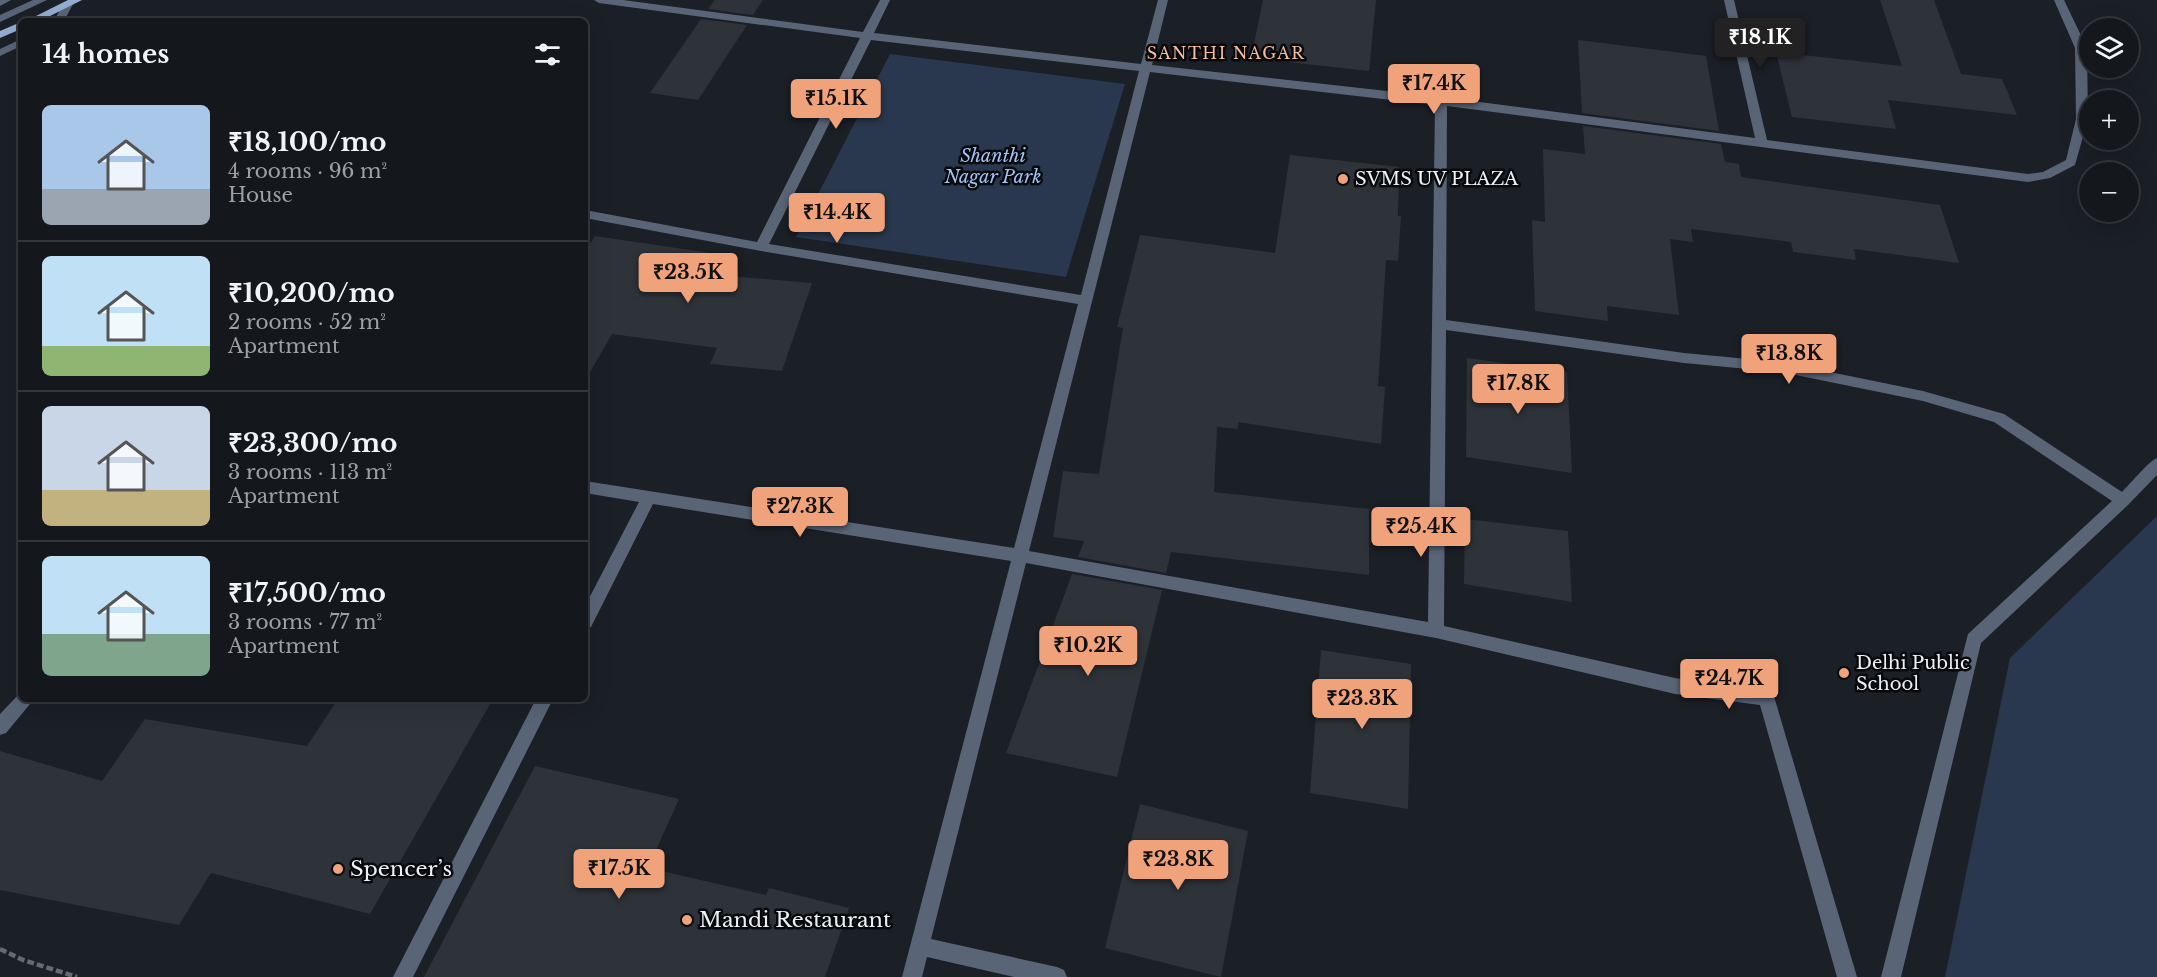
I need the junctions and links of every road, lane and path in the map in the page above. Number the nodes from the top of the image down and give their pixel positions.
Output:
1 (6, 0) edge
2 (42, 0) edge
3 (599, 0) edge
4 (885, 0) edge
5 (1162, 0) edge
6 (1729, 0) edge
7 (2059, 0) edge
8 (72, 2) edge
9 (0, 3) edge
10 (37, 18) edge
11 (61, 18) edge
12 (0, 19) edge
13 (18, 26) edge
14 (3, 33) edge
15 (867, 36) junction
16 (18, 44) edge
17 (0, 53) edge
18 (1143, 68) junction
19 (1440, 101) junction
20 (1762, 144) junction
21 (588, 215) edge
22 (761, 247) junction
23 (1085, 300) junction
24 (1439, 324) junction
25 (2157, 464) edge
26 (588, 487) edge
27 (649, 497) junction
28 (2123, 501) junction
29 (1021, 556) junction
30 (588, 616) edge
31 (1437, 631) junction
32 (21, 702) edge
33 (543, 702) edge
34 (0, 727) edge
35 (920, 946) junction
36 (0, 949) edge
37 (77, 977) edge
38 (403, 977) edge
39 (912, 977) edge
40 (1057, 977) edge
41 (1847, 977) edge
42 (1891, 977) edge

1 - 9 street
2 - 12 street
3 - 15 street
4 - 15 street
5 - 18 street
6 - 20 street
7 - 20 street
8 - 10 main road
8 - 11 street
13 - 14 main road
15 - 18 street
15 - 22 street
16 - 17 street
18 - 19 street
18 - 23 street
19 - 20 street
19 - 24 street
21 - 22 street
22 - 23 street
23 - 29 street
24 - 28 street
24 - 31 street
25 - 28 street
26 - 27 street
27 - 29 street
27 - 30 street
28 - 42 street
29 - 31 street
29 - 35 street
31 - 41 street
32 - 34 street
33 - 38 street
35 - 39 street
35 - 40 street
36 - 37 path

